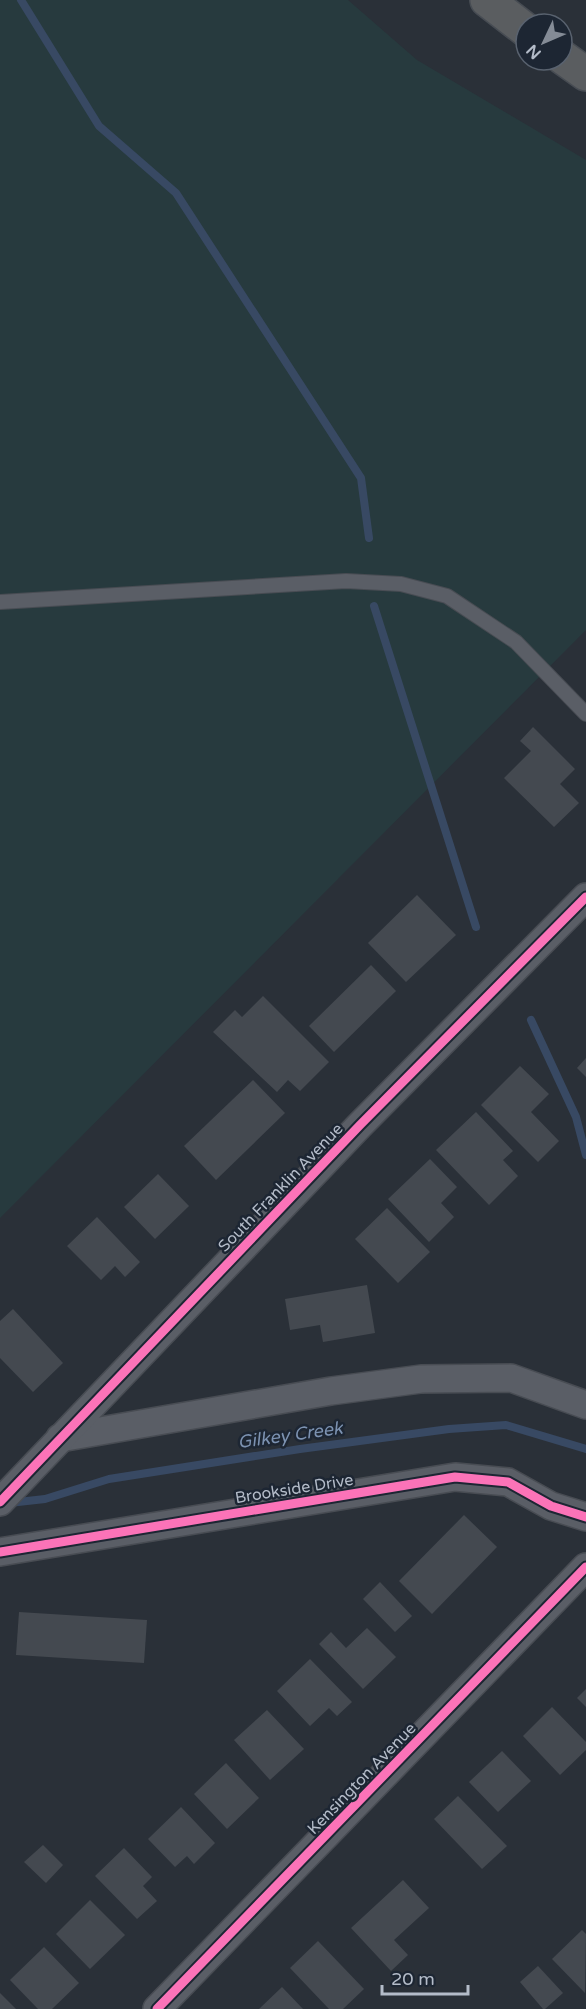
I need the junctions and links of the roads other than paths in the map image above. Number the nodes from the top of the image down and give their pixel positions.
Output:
1 (487, 0) edge
2 (514, 21) edge
3 (0, 602) edge
4 (586, 714) edge
5 (586, 897) edge
6 (586, 1405) edge
7 (60, 1438) junction
8 (9, 1494) edge
9 (586, 1517) edge
10 (0, 1552) edge
11 (586, 1567) edge
12 (157, 2009) edge

1 - 2 highway
3 - 4 lane
5 - 7 street, South Franklin Avenue
6 - 7 street
7 - 8 street, South Franklin Avenue
9 - 10 street, Brookside Drive
11 - 12 street, Kensington Avenue

